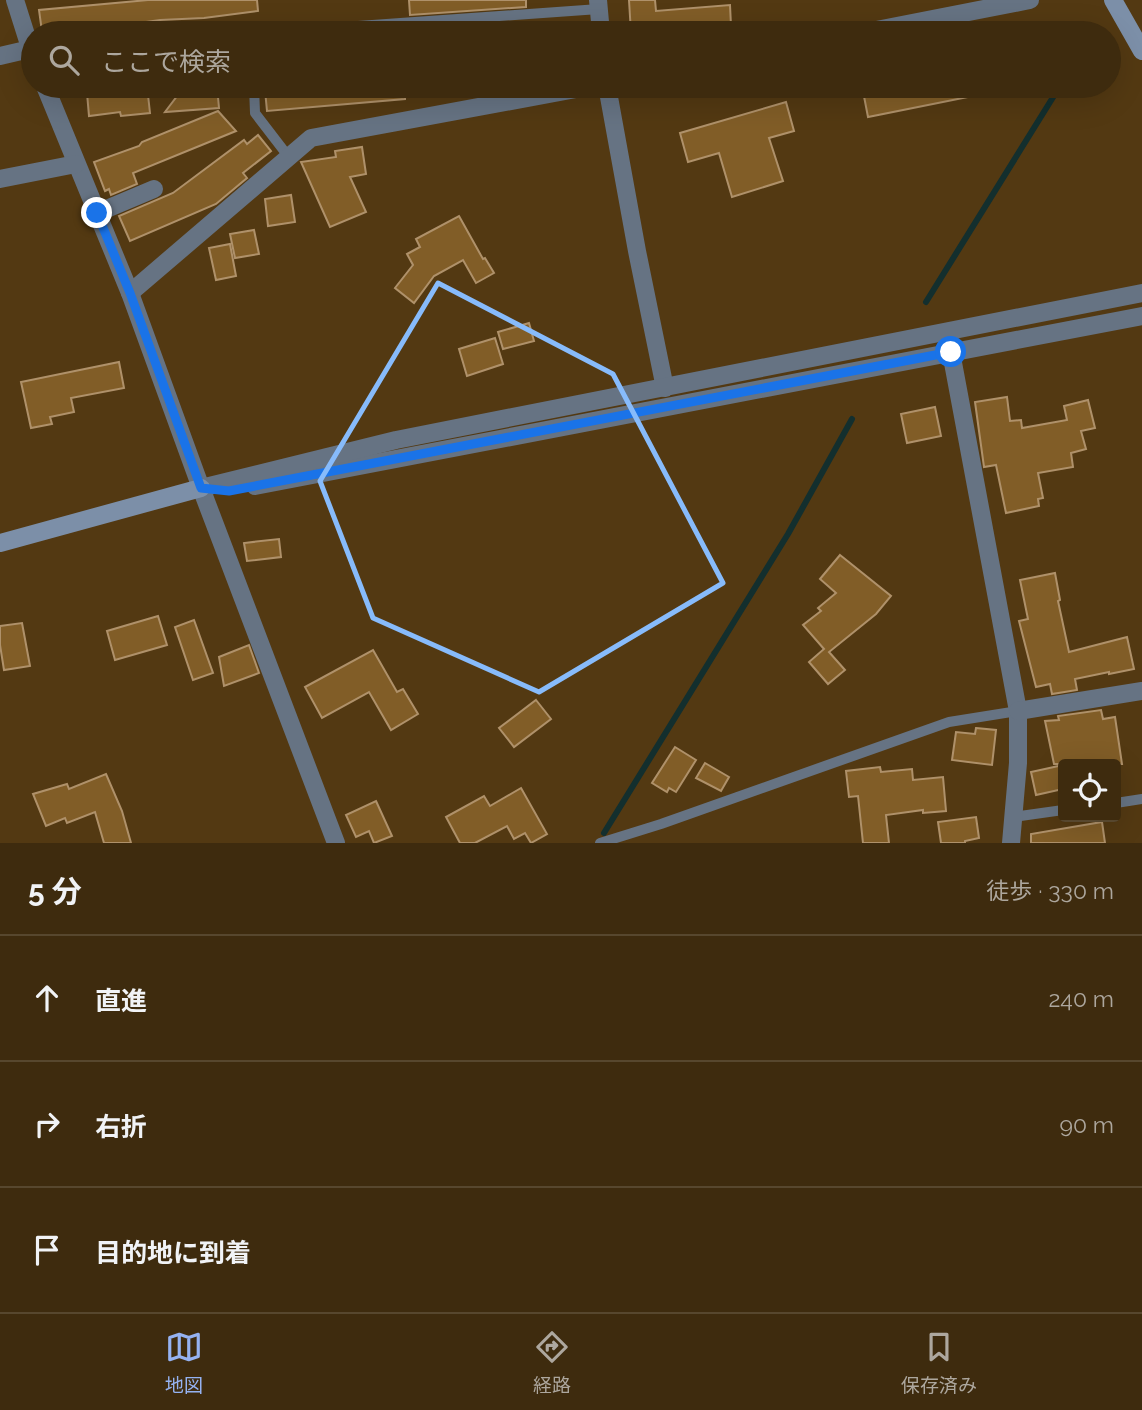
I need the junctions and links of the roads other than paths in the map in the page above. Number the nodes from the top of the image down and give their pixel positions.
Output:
1 (15, 0) edge
2 (1030, 0) edge
3 (1113, 0) edge
4 (598, 5) edge
5 (22, 21) edge
6 (404, 21) edge
7 (922, 21) edge
8 (1142, 51) edge
9 (21, 53) edge
10 (0, 56) edge
11 (50, 98) edge
12 (254, 98) edge
13 (527, 98) edge
14 (609, 98) edge
15 (288, 156) junction
16 (76, 164) junction
17 (0, 179) edge
18 (154, 189) dead end
19 (97, 213) junction
20 (130, 293) junction
21 (1142, 293) edge
22 (1142, 316) edge
23 (951, 352) junction
24 (665, 388) junction
25 (201, 488) junction
26 (0, 543) edge
27 (1142, 691) edge
28 (1018, 711) junction
29 (1142, 799) edge
30 (1121, 802) edge
31 (1058, 811) edge
32 (1013, 817) junction
33 (336, 843) edge
34 (600, 843) edge
35 (1010, 843) edge

1 - 5 street
2 - 7 street
3 - 8 street
4 - 6 lane
9 - 10 street
11 - 16 street
12 - 15 lane
13 - 15 street
14 - 24 street
15 - 20 street
16 - 17 street
16 - 19 street
18 - 19 street
19 - 20 street
20 - 25 street
21 - 24 street
22 - 23 street
23 - 25 street
23 - 28 street
24 - 25 street
25 - 26 street
25 - 33 street
27 - 28 street
28 - 32 street
28 - 34 lane
29 - 30 lane
31 - 32 lane
32 - 35 street

